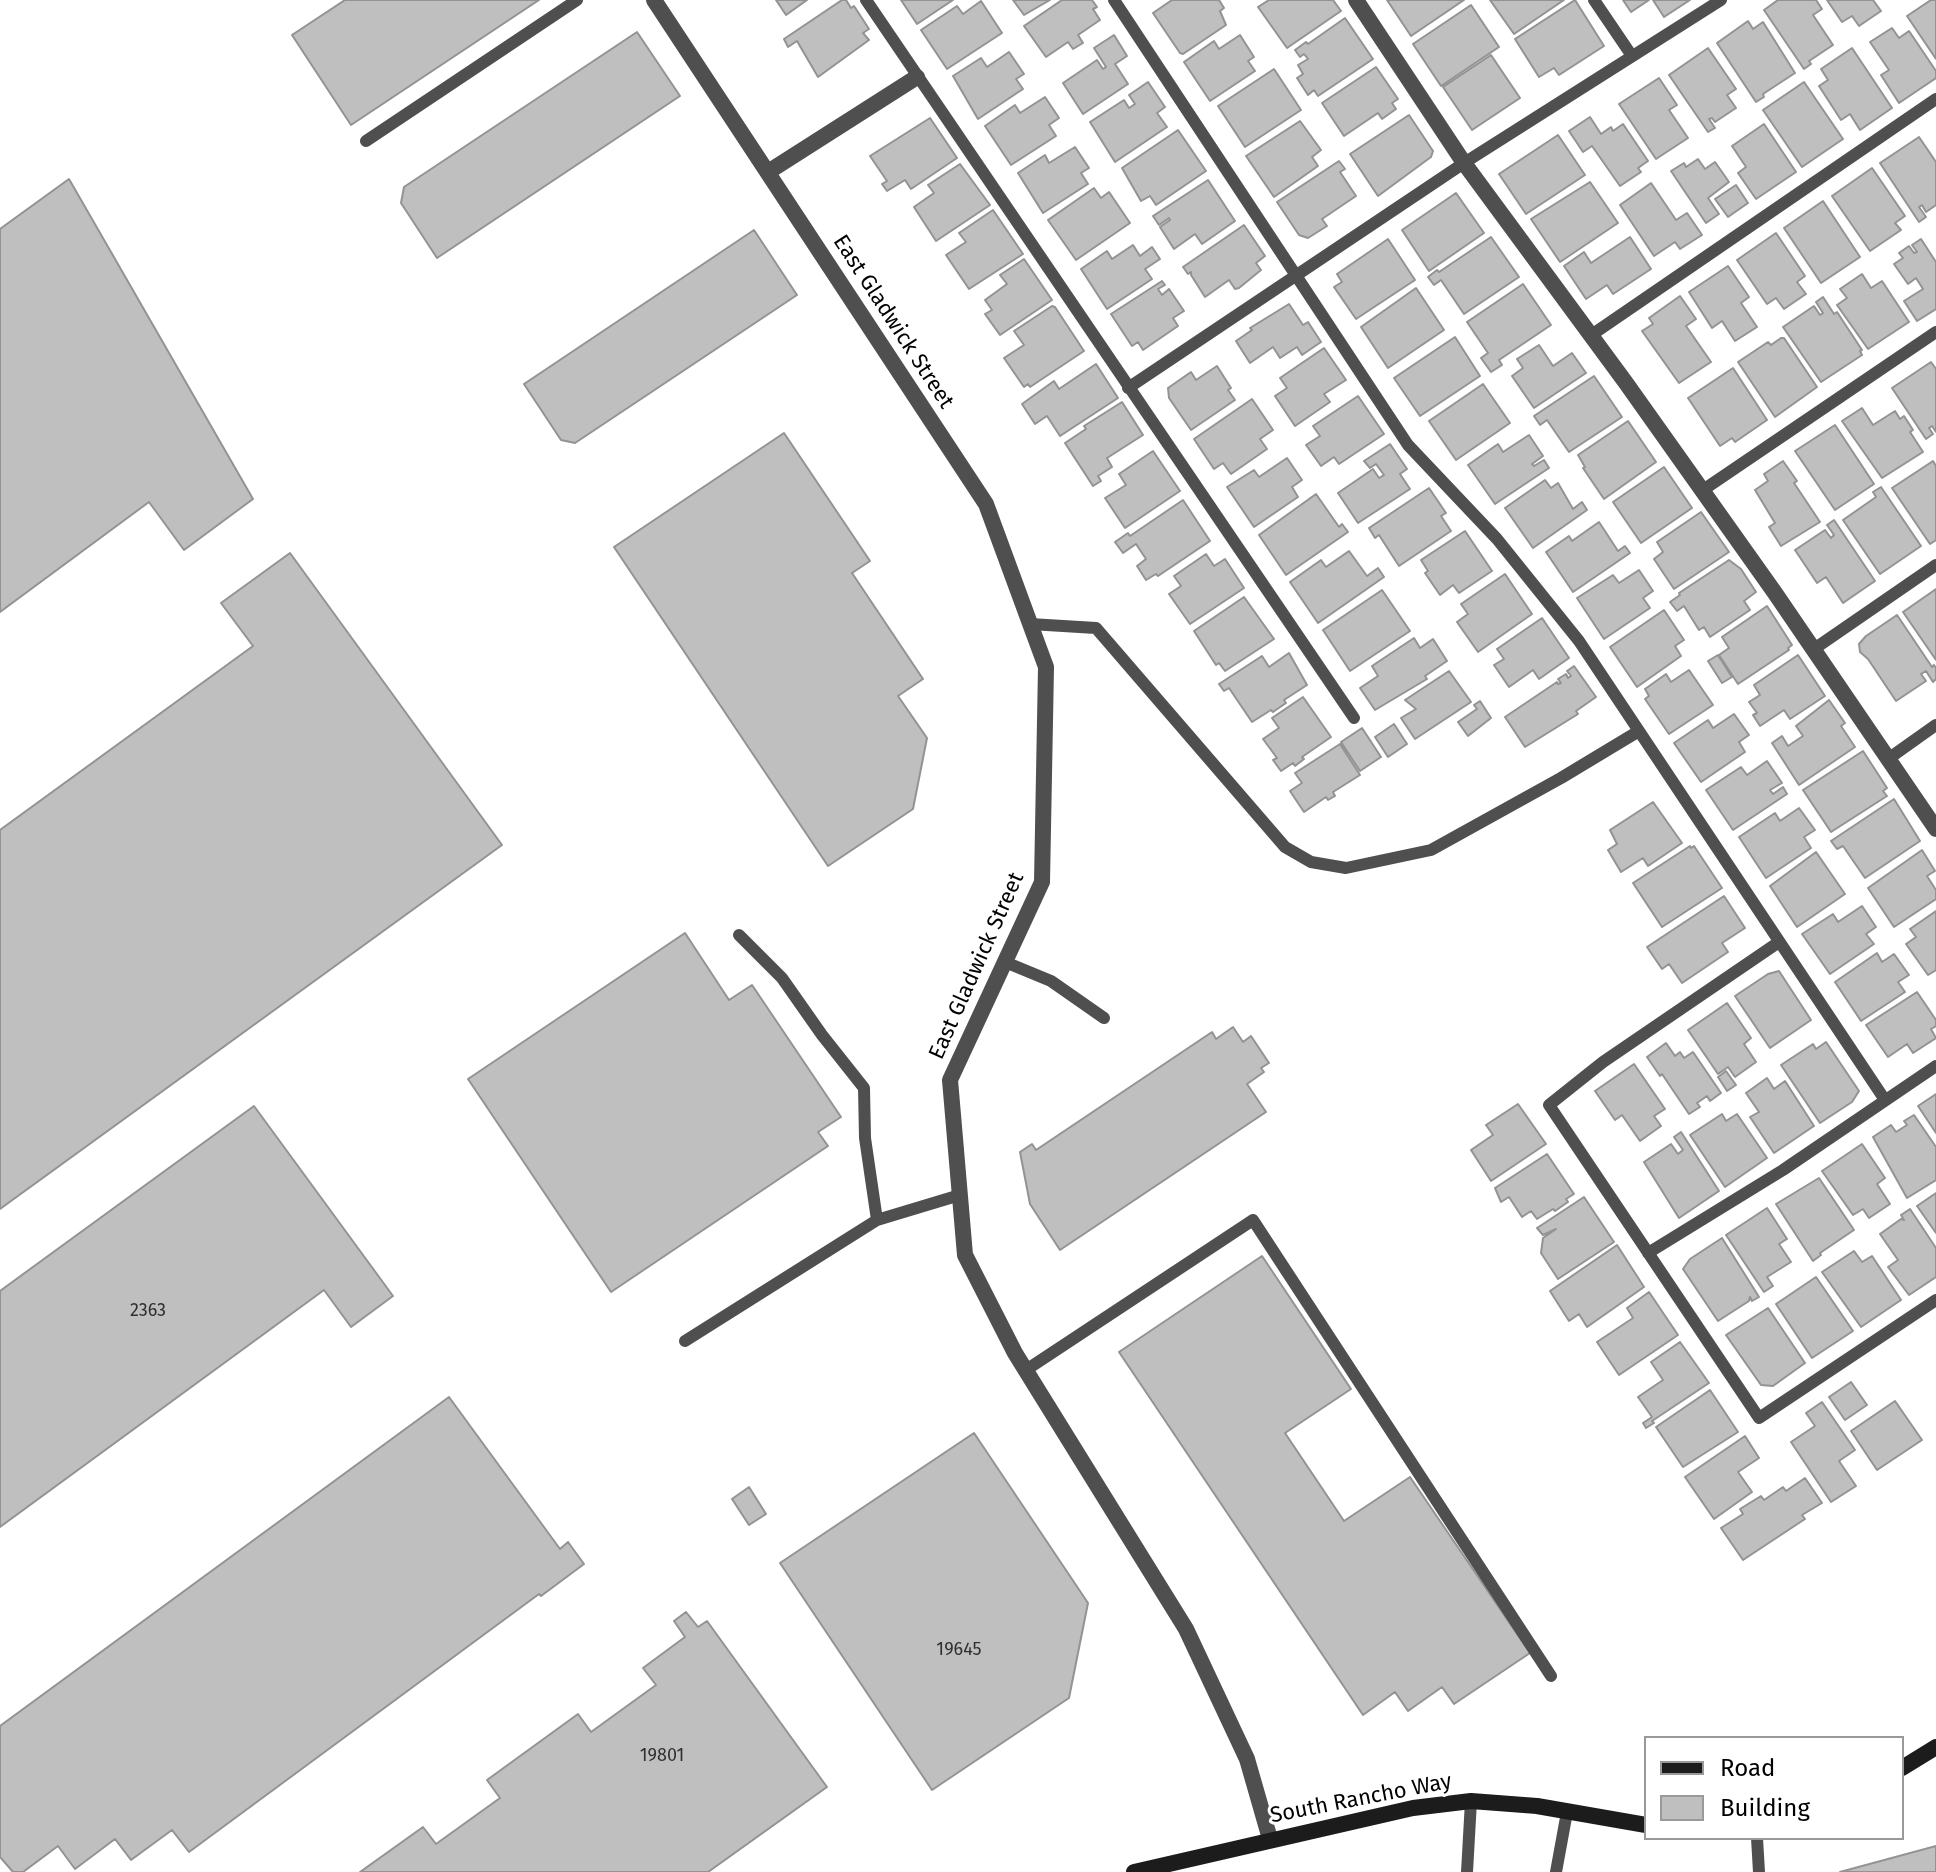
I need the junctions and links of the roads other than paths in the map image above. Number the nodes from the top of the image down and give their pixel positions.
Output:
1 (577, 0) edge
2 (654, 0) edge
3 (866, 0) edge
4 (1114, 0) edge
5 (1356, 0) edge
6 (1594, 0) edge
7 (1721, 0) edge
8 (1632, 56) junction
9 (917, 77) junction
10 (1936, 99) edge
11 (366, 141) dead end
12 (1464, 163) junction
13 (768, 172) junction
14 (1297, 275) junction
15 (1936, 332) edge
16 (1590, 336) junction
17 (1128, 388) junction
18 (1703, 490) junction
19 (1936, 565) edge
20 (1030, 624) junction
21 (1814, 649) junction
22 (1354, 718) dead end
23 (1936, 725) edge
24 (1639, 731) junction
25 (1888, 759) junction
26 (1936, 829) edge
27 (739, 935) dead end
28 (1779, 942) junction
29 (1005, 962) junction
30 (1104, 1018) dead end
31 (1936, 1066) edge
32 (1885, 1100) junction
33 (960, 1195) junction
34 (877, 1220) junction
35 (1648, 1253) junction
36 (1936, 1300) edge
37 (685, 1341) dead end
38 (1026, 1370) junction
39 (1551, 1676) dead end
40 (1936, 1747) edge
41 (1904, 1767) edge
42 (1471, 1801) junction
43 (1567, 1812) junction
44 (1644, 1825) edge
45 (1270, 1839) junction
46 (1757, 1840) edge
47 (1134, 1872) edge
48 (1467, 1872) edge
49 (1556, 1872) edge
50 (1759, 1872) edge

1 - 11 lane
2 - 13 street, East Gladwick Street
3 - 9 lane
4 - 14 lane
5 - 12 street
6 - 8 lane
7 - 8 lane
8 - 12 lane
9 - 13 street
9 - 17 lane
10 - 16 lane
12 - 14 lane
12 - 16 street
13 - 20 street, East Gladwick Street
14 - 17 lane
14 - 24 lane
15 - 18 lane
16 - 18 street
17 - 22 lane
18 - 21 street
19 - 21 lane
20 - 24 lane
20 - 29 street, East Gladwick Street
21 - 25 street
23 - 25 lane
24 - 28 lane
25 - 26 street
27 - 34 lane
28 - 32 lane
28 - 35 lane
29 - 30 lane
29 - 33 street, East Gladwick Street
31 - 32 lane
32 - 35 lane
33 - 34 lane
33 - 38 street, East Gladwick Street
34 - 37 lane
35 - 36 lane
38 - 39 lane
38 - 45 street, East Gladwick Street
40 - 41 street
42 - 43 street, South Rancho Way
42 - 45 street, South Rancho Way
42 - 48 lane
43 - 44 street, South Rancho Way
43 - 49 lane
45 - 47 street, South Rancho Way
46 - 50 lane

